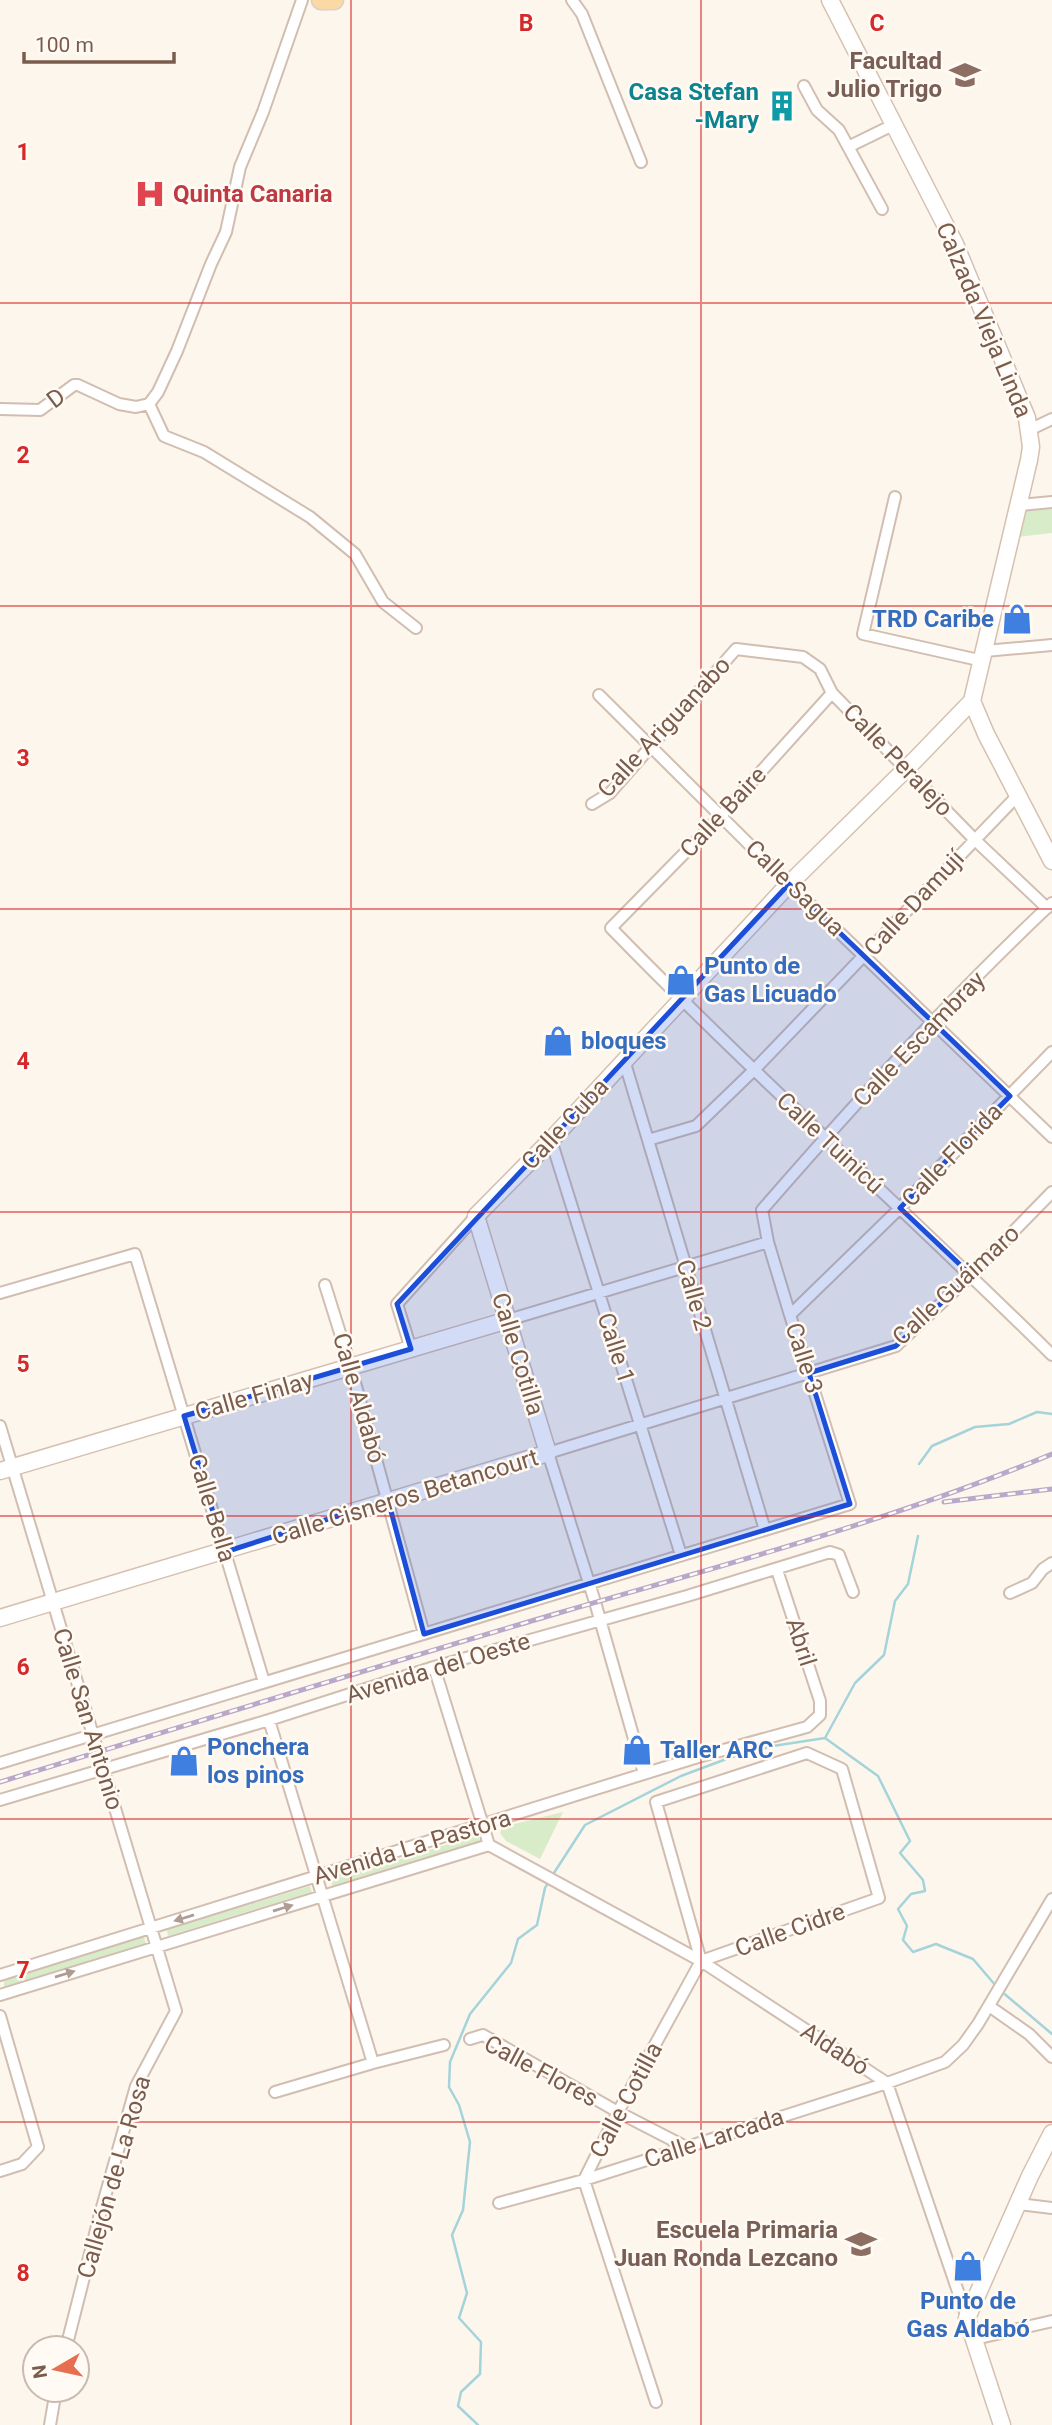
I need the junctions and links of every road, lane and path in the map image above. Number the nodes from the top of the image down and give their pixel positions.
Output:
1 (302, 0) edge
2 (321, 0) edge
3 (334, 0) edge
4 (572, 0) edge
5 (830, 0) edge
6 (804, 86) dead end
7 (895, 124) junction
8 (848, 146) junction
9 (640, 162) dead end
10 (882, 209) dead end
11 (149, 404) junction
12 (0, 409) edge
13 (1052, 419) edge
14 (1030, 430) junction
15 (895, 497) dead end
16 (1052, 502) edge
17 (1020, 505) junction
18 (416, 628) dead end
19 (1052, 645) edge
20 (736, 649) joint
21 (984, 656) junction
22 (832, 693) junction
23 (599, 695) dead end
24 (972, 701) junction
25 (651, 748) junction
26 (906, 769) junction
27 (1018, 794) junction
28 (592, 804) dead end
29 (721, 816) junction
30 (974, 839) junction
31 (1052, 861) edge
32 (789, 884) junction
33 (1049, 905) edge
34 (611, 928) joint
35 (865, 955) junction
36 (682, 1000) junction
37 (933, 1022) junction
38 (1052, 1052) edge
39 (624, 1060) junction
40 (754, 1070) junction
41 (1010, 1096) junction
42 (1052, 1137) edge
43 (824, 1139) junction
44 (551, 1140) junction
45 (648, 1140) junction
46 (1052, 1192) edge
47 (900, 1208) junction
48 (762, 1210) joint
49 (476, 1216) junction
50 (768, 1242) junction
51 (685, 1267) junction
52 (971, 1275) junction
53 (325, 1285) dead end
54 (0, 1293) edge
55 (599, 1293) junction
56 (790, 1315) junction
57 (508, 1320) junction
58 (411, 1349) junction
59 (1052, 1355) edge
60 (351, 1368) junction
61 (809, 1373) junction
62 (724, 1399) junction
63 (184, 1416) junction
64 (640, 1424) junction
65 (0, 1426) edge
66 (548, 1453) junction
67 (6, 1469) edge
68 (388, 1500) junction
69 (850, 1504) joint
70 (765, 1530) junction
71 (225, 1552) junction
72 (681, 1555) junction
73 (1052, 1563) edge
74 (777, 1570) junction
75 (589, 1584) junction
76 (853, 1592) dead end
77 (1010, 1593) dead end
78 (53, 1602) junction
79 (0, 1618) edge
80 (600, 1619) junction
81 (424, 1634) junction
82 (434, 1667) junction
83 (264, 1682) junction
84 (820, 1715) joint
85 (269, 1720) junction
86 (93, 1734) junction
87 (0, 1763) edge
88 (103, 1770) junction
89 (644, 1773) junction
90 (0, 1800) edge
91 (483, 1824) junction
92 (489, 1844) junction
93 (316, 1877) junction
94 (322, 1896) junction
95 (1052, 1899) edge
96 (151, 1928) junction
97 (156, 1947) junction
98 (701, 1961) junction
99 (0, 1975) edge
100 (0, 1994) edge
101 (992, 2001) junction
102 (176, 2011) joint
103 (0, 2015) edge
104 (470, 2039) dead end
105 (444, 2045) dead end
106 (1052, 2057) edge
107 (373, 2063) junction
108 (887, 2083) junction
109 (275, 2092) dead end
110 (618, 2112) junction
111 (1052, 2133) edge
112 (686, 2147) junction
113 (0, 2171) edge
114 (584, 2180) junction
115 (499, 2203) dead end
116 (1019, 2204) junction
117 (1052, 2208) edge
118 (967, 2318) junction
119 (1052, 2321) edge
120 (70, 2334) edge
121 (975, 2339) junction
122 (656, 2402) dead end
123 (54, 2404) edge
124 (50, 2425) edge
125 (1002, 2425) edge

1 - 11 street
2 - 3 main road
4 - 9 street
5 - 7 street, Calzada Vieja Linda
6 - 8 street
7 - 8 street
7 - 14 street, Calzada Vieja Linda
8 - 10 street
11 - 12 street, D
11 - 18 street
13 - 14 street
14 - 17 street, Calzada Vieja Linda
15 - 21 street
16 - 17 street
17 - 21 street, Calzada Vieja Linda
19 - 21 street
20 - 22 street, Calle Peralejo
20 - 25 street, Calle Ariguanabo
21 - 24 street, Calzada Vieja Linda
22 - 26 street, Calle Peralejo
22 - 29 street, Calle Baire
23 - 25 street, Calle Sagua
24 - 26 street, Calle Cuba
24 - 27 street
25 - 28 street, Calle Ariguanabo
25 - 29 street, Calle Sagua
26 - 30 street, Calle Peralejo
26 - 32 street, Calle Cuba
27 - 30 street, Calle Damují
27 - 31 street
29 - 32 street, Calle Sagua
29 - 34 street, Calle Baire
30 - 33 street, Calle Peralejo
30 - 35 street, Calle Damují
32 - 35 street, Calle Sagua
32 - 36 street, Calle Cuba
33 - 37 street, Calle Escambray
34 - 36 street, Calle Tuinicú
35 - 37 street, Calle Sagua
35 - 40 street, Calle Damují
36 - 39 street, Calle Cuba
36 - 40 street, Calle Tuinicú
37 - 41 street, Calle Sagua
37 - 43 street, Calle Escambray
38 - 41 street, Calle Florida
39 - 44 street, Calle Cuba
39 - 45 street, Calle 2
40 - 43 street, Calle Tuinicú
40 - 45 street, Calle Damují
41 - 42 street, Calle Sagua
41 - 47 street, Calle Florida
43 - 47 street, Calle Tuinicú
43 - 48 street, Calle Escambray
44 - 49 street, Calle Cuba
44 - 55 street, Calle 1
45 - 51 street, Calle 2
46 - 52 street, Calle Guáimaro
47 - 52 street, Calle Tuinicú
47 - 56 street, Calle Florida
48 - 50 street, Calle 3
49 - 57 street, Calle Cotilla
49 - 58 street, Calle Cuba
50 - 51 street
50 - 56 street, Calle 3
51 - 55 street
51 - 62 street, Calle 2
52 - 59 street, Calle Tuinicú
52 - 61 street, Calle Guáimaro
53 - 60 street, Calle Aldabó
54 - 63 street, Calle Bella
55 - 57 street
55 - 64 street, Calle 1
56 - 61 street, Calle 3
57 - 58 street, Calle Finlay
57 - 66 street, Calle Cotilla
58 - 60 street, Calle Finlay
60 - 63 street, Calle Finlay
60 - 68 street, Calle Aldabó
61 - 62 street, Calle Cisneros Betancourt
61 - 69 street, Calle 3
62 - 64 street, Calle Cisneros Betancourt
62 - 70 street, Calle 2
63 - 67 street, Calle Finlay
63 - 71 street, Calle Bella
64 - 66 street, Calle Cisneros Betancourt
64 - 72 street, Calle 1
65 - 67 street, Calle San Antonio
66 - 68 street, Calle Cisneros Betancourt
66 - 75 street, Calle Cotilla
67 - 78 street, Calle San Antonio
68 - 71 street, Calle Cisneros Betancourt
68 - 81 street, Calle Aldabó
69 - 70 street, Avenida del Oeste
70 - 72 street, Avenida del Oeste
71 - 78 street, Calle Cisneros Betancourt
71 - 83 street, Calle Bella
72 - 75 street, Avenida del Oeste
73 - 77 street
74 - 76 street, Avenida del Oeste
74 - 80 street, Avenida del Oeste
74 - 84 street, Abril
75 - 80 street, Calle Cotilla
75 - 81 street, Avenida del Oeste
78 - 79 street, Calle Cisneros Betancourt
78 - 86 street, Calle San Antonio
80 - 82 street, Avenida del Oeste
80 - 89 street, Calle Cotilla
81 - 83 street, Avenida del Oeste
82 - 85 street, Avenida del Oeste
82 - 91 street
83 - 86 street, Avenida del Oeste
84 - 89 street, Avenida La Pastora
85 - 88 street, Avenida del Oeste
85 - 93 street
86 - 87 street, Avenida del Oeste
86 - 88 street, Calle San Antonio
88 - 90 street, Avenida del Oeste
88 - 96 street, Calle San Antonio
89 - 91 street, Avenida La Pastora
91 - 92 street
91 - 93 street, Avenida La Pastora
92 - 94 street, Avenida La Pastora
92 - 98 street, Aldabó
93 - 94 street
93 -> 96 street, Avenida La Pastora
97 -> 94 street, Avenida La Pastora
94 - 107 street
95 - 101 street, Calle Larcada
96 - 97 street, Calle San Antonio
96 - 99 street, Avenida La Pastora
100 -> 97 street, Avenida La Pastora
97 - 102 street, Calle San Antonio
98 - 98 street, Calle Cidre
98 - 108 street, Aldabó
98 - 110 street, Calle Cotilla
101 - 106 street
101 - 108 street, Calle Larcada
102 - 120 street, Callejón de La Rosa
103 - 113 street
104 - 110 street, Calle Flores
105 - 107 street, Calle Flores
107 - 109 street, Calle Flores
108 - 112 street, Calle Larcada
108 - 118 street, Aldabó
110 - 112 street, Calle Flores
110 - 114 street, Calle Cotilla
111 - 116 street
112 - 114 street, Calle Larcada
114 - 115 street, Calle Larcada
114 - 122 street, Calle Cotilla
116 - 117 street
116 - 118 street
118 - 121 street, Aldabó
119 - 121 street
121 - 125 street, Aldabó
123 - 124 street

